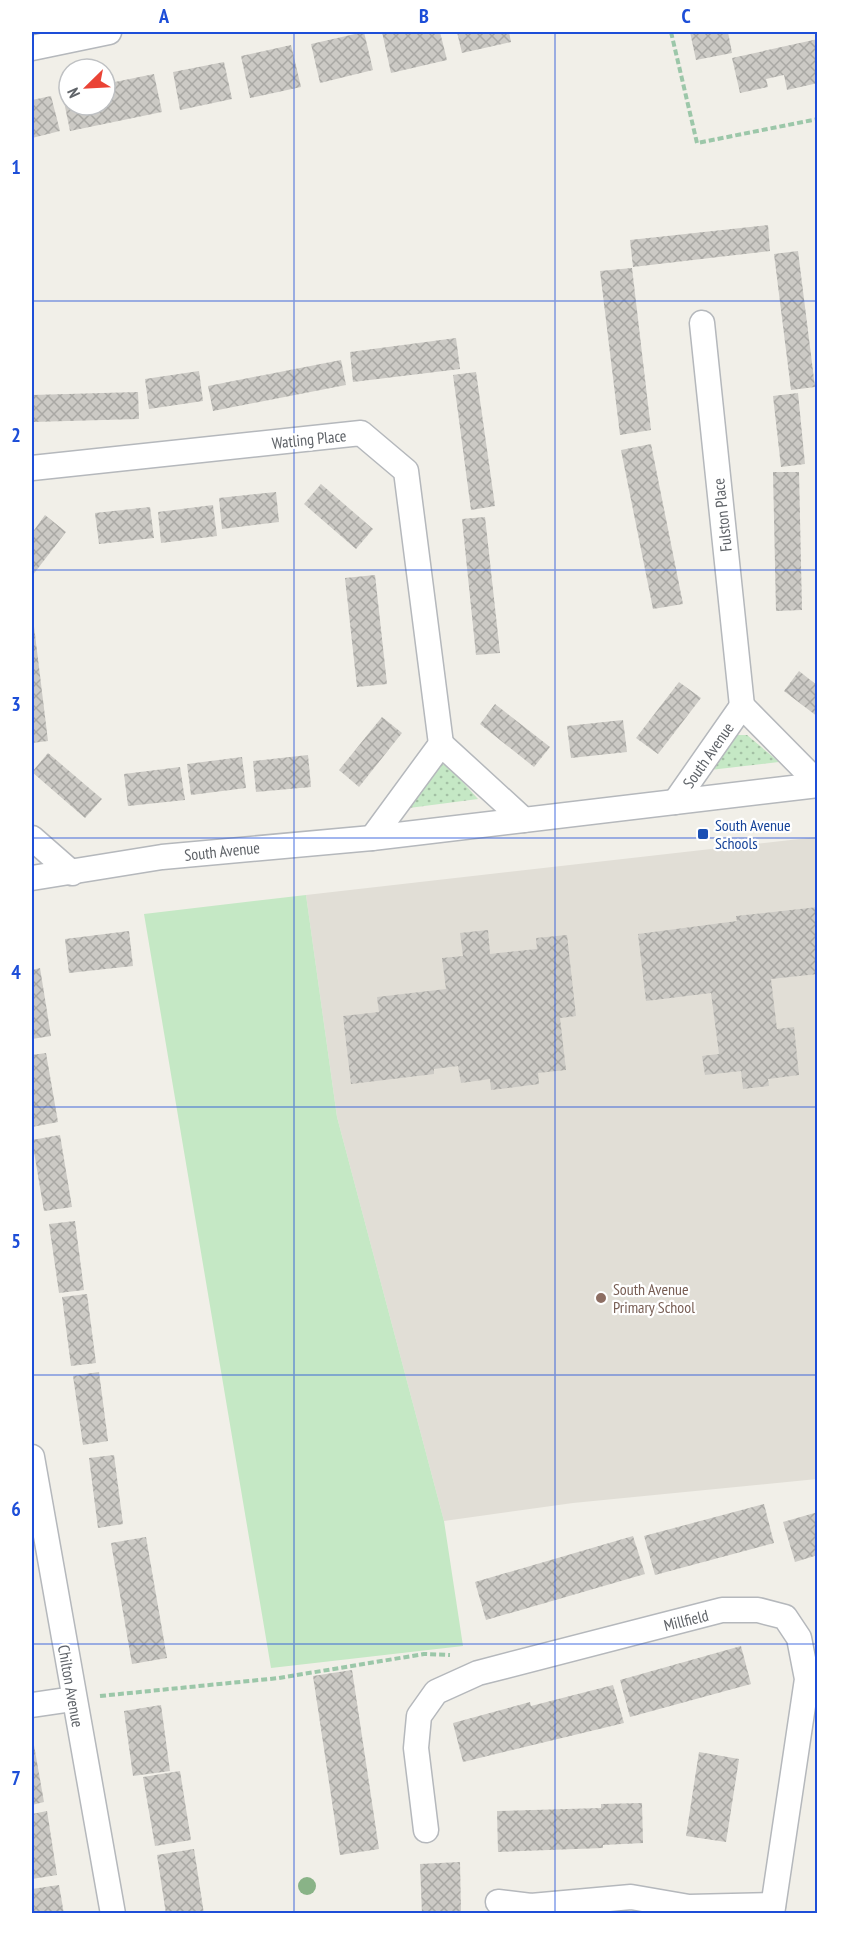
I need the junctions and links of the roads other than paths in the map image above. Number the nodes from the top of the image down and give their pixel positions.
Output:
1 (109, 32) edge
2 (32, 48) edge
3 (702, 324) dead end
4 (32, 468) edge
5 (742, 706) junction
6 (441, 744) junction
7 (818, 784) edge
8 (675, 802) junction
9 (524, 820) junction
10 (32, 838) edge
11 (372, 838) junction
12 (72, 873) junction
13 (32, 878) edge
14 (32, 1457) edge
15 (73, 1699) junction
16 (32, 1705) edge
17 (426, 1830) dead end
18 (498, 1902) dead end
19 (531, 1910) edge
20 (773, 1910) edge
21 (113, 1914) edge

1 - 2 street
3 - 5 street, Fulston Place
4 - 6 street, Watling Place
5 - 7 street, South Avenue
5 - 8 street, South Avenue
6 - 9 street
6 - 11 street
7 - 8 street, South Avenue
8 - 9 street, South Avenue
9 - 11 street, South Avenue
10 - 12 street
11 - 12 street, South Avenue
12 - 13 street, South Avenue
14 - 15 street, Chilton Avenue
15 - 16 street
15 - 21 street, Chilton Avenue
17 - 20 street, Millfield
18 - 19 street
19 - 20 street

